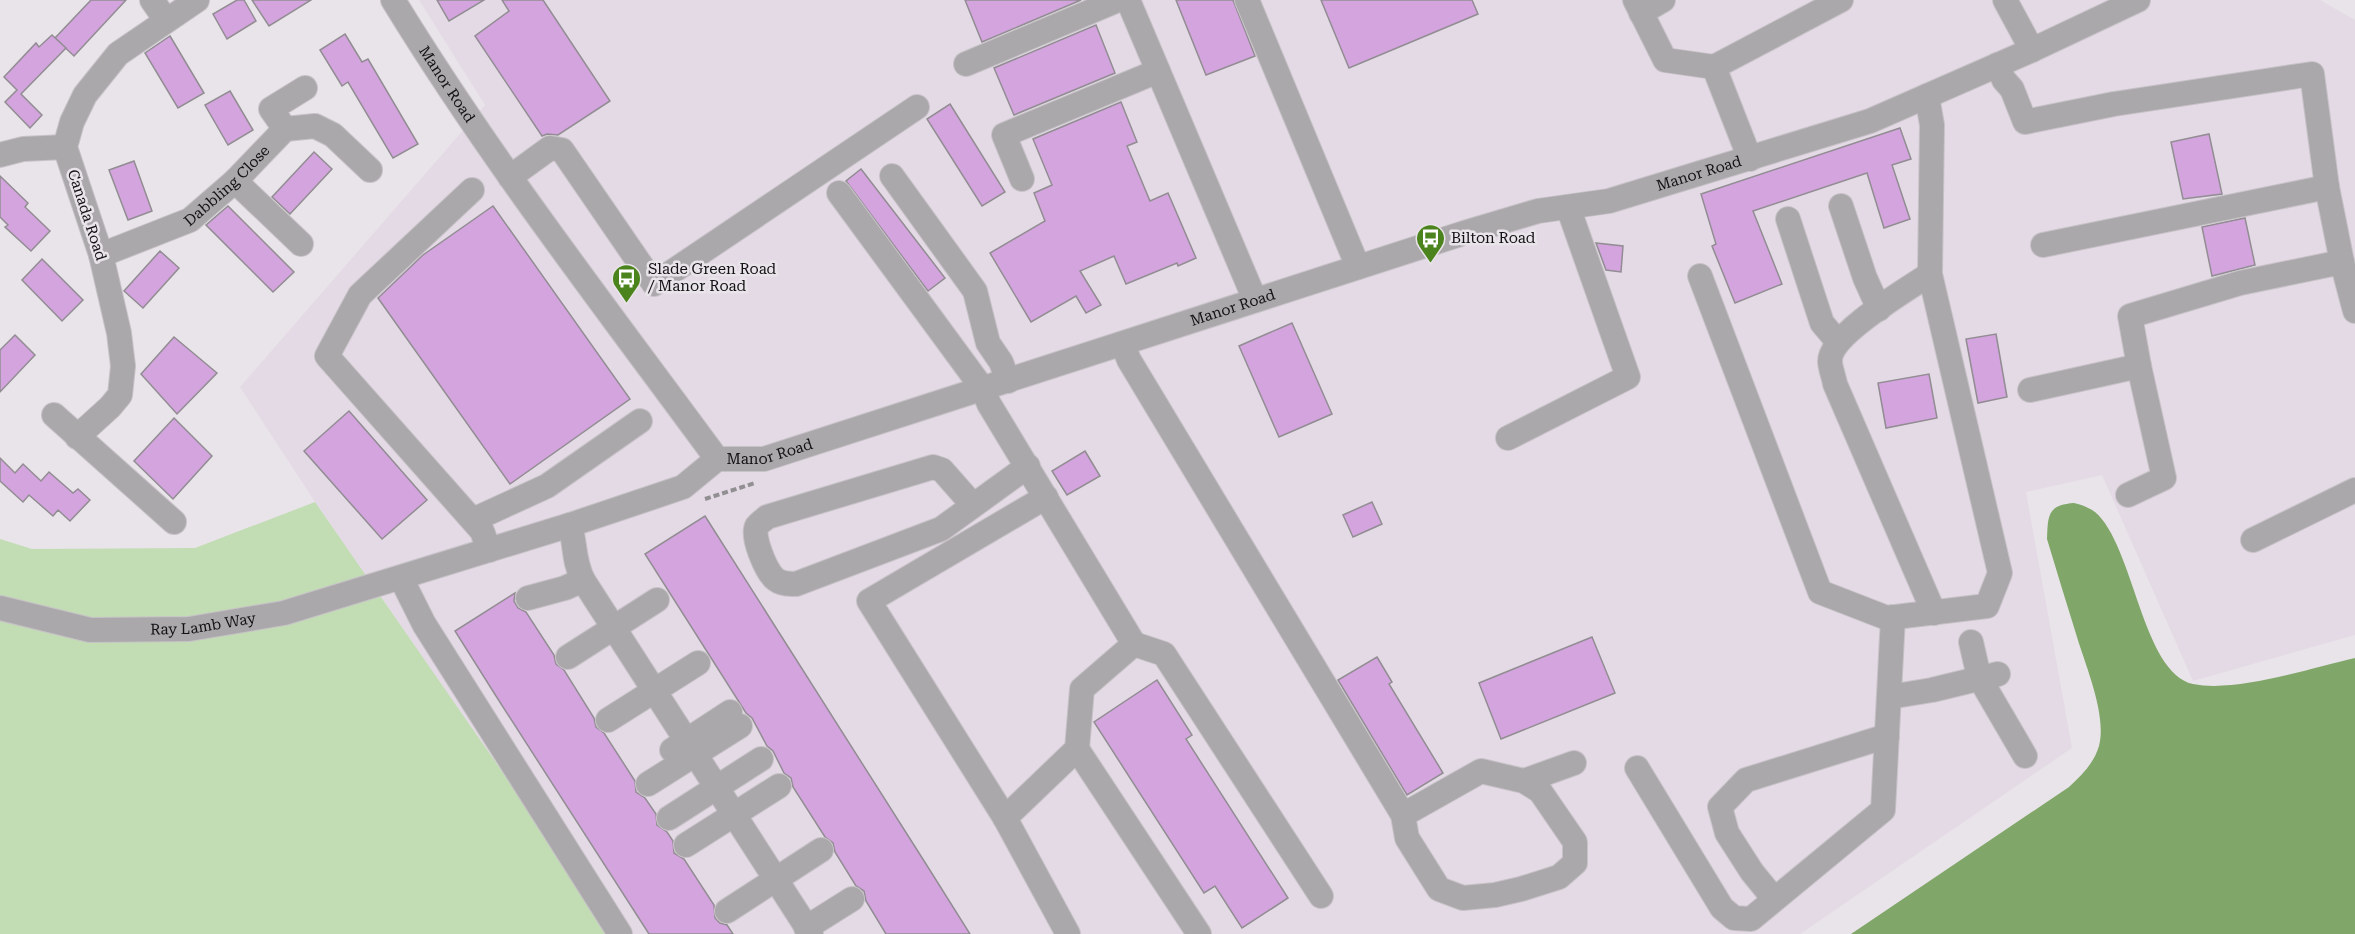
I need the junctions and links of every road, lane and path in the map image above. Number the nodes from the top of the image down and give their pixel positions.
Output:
1 (152, 0) edge
2 (197, 0) edge
3 (393, 0) edge
4 (1118, 0) edge
5 (1128, 0) edge
6 (1247, 0) edge
7 (1663, 0) edge
8 (1840, 0) edge
9 (2005, 0) edge
10 (2138, 0) edge
11 (1638, 6) edge
12 (166, 20) junction
13 (2032, 50) junction
14 (966, 64) dead end
15 (1997, 65) junction
16 (1714, 67) junction
17 (1158, 70) junction
18 (305, 88) dead end
19 (1927, 96) junction
20 (916, 107) dead end
21 (285, 129) junction
22 (65, 147) junction
23 (0, 155) edge
24 (1750, 159) junction
25 (370, 170) dead end
26 (892, 176) dead end
27 (510, 177) junction
28 (1022, 179) dead end
29 (236, 181) junction
30 (2327, 187) junction
31 (472, 190) dead end
32 (839, 194) dead end
33 (1841, 206) dead end
34 (1568, 207) junction
35 (1788, 219) dead end
36 (301, 244) dead end
37 (2043, 245) dead end
38 (101, 255) junction
39 (2342, 262) junction
40 (1358, 267) junction
41 (1930, 274) junction
42 (1700, 276) dead end
43 (1255, 300) junction
44 (1879, 309) junction
45 (2355, 310) edge
46 (1838, 342) junction
47 (1123, 345) junction
48 (2139, 366) junction
49 (1008, 381) junction
50 (983, 389) junction
51 (2030, 390) dead end
52 (54, 415) dead end
53 (640, 422) dead end
54 (77, 437) junction
55 (1508, 438) dead end
56 (717, 459) junction
57 (1028, 466) junction
58 (2355, 490) edge
59 (2128, 495) dead end
60 (1046, 497) junction
61 (972, 504) junction
62 (473, 520) junction
63 (174, 522) dead end
64 (570, 525) junction
65 (2253, 540) dead end
66 (489, 550) junction
67 (401, 578) junction
68 (583, 580) junction
69 (654, 594) dead end
70 (528, 598) dead end
71 (0, 608) edge
72 (1934, 612) junction
73 (1893, 617) junction
74 (610, 622) junction
75 (1971, 642) dead end
76 (1134, 644) junction
77 (564, 650) dead end
78 (694, 657) dead end
79 (1989, 676) junction
80 (650, 685) junction
81 (1889, 697) junction
82 (604, 715) dead end
83 (735, 719) dead end
84 (1887, 736) junction
85 (690, 748) junction
86 (1077, 749) junction
87 (2025, 756) dead end
88 (1574, 763) dead end
89 (1637, 768) dead end
90 (644, 777) dead end
91 (1524, 781) junction
92 (725, 802) junction
93 (1402, 815) junction
94 (1005, 818) junction
95 (816, 843) dead end
96 (771, 873) junction
97 (1321, 896) dead end
98 (1774, 899) junction
99 (723, 904) dead end
100 (856, 904) dead end
101 (813, 932) edge
102 (620, 934) edge
103 (1068, 934) edge
104 (1199, 934) edge

1 - 12 street
2 - 12 street
3 - 27 street, Manor Road
4 - 14 street
5 - 17 street
6 - 40 street
7 - 11 street
8 - 16 street
9 - 13 street
10 - 13 street, Manor Road
11 - 16 street
12 - 22 street
13 - 15 street, Manor Road
15 - 19 street, Manor Road
15 - 30 street
16 - 24 street, Manor Road
17 - 28 street
17 - 43 street
18 - 21 street
19 - 24 street, Manor Road
19 - 41 street
20 - 27 street
21 - 25 street
21 - 29 street, Dabbling Close
22 - 23 street
22 - 38 street, Canada Road
24 - 34 street, Manor Road
26 - 49 street
27 - 56 street, Manor Road
29 - 36 street
29 - 38 street, Dabbling Close
30 - 37 street
30 - 39 street
31 - 62 street
32 - 50 street
33 - 44 street
34 - 40 street, Manor Road
34 - 55 street
35 - 46 street
38 - 54 street, Canada Road
39 - 45 street
39 - 48 street
40 - 43 street, Manor Road
41 - 44 street
41 - 72 street
42 - 73 street
43 - 47 street, Manor Road
44 - 46 street
46 - 72 street
47 - 49 street, Manor Road
47 - 93 street
48 - 51 street
48 - 59 street
49 - 50 street, Manor Road
50 - 56 street, Manor Road
50 - 57 street
52 - 54 street
53 - 62 street
54 - 63 street
56 - 64 street, Manor Road
57 - 60 street
57 - 61 street
58 - 65 street
60 - 76 street
60 - 94 street
61 - 61 street
62 - 66 street
64 - 66 street, Manor Road
64 - 68 street
66 - 67 street, Manor Road
67 - 71 street, Ray Lamb Way
67 - 102 street
68 - 70 street
68 - 74 street
69 - 74 street
72 - 73 street
73 - 81 street
74 - 77 street
74 - 80 street
75 - 79 street
76 - 86 street
76 - 97 street
78 - 80 street
79 - 81 street
79 - 87 street
80 - 82 street
80 - 85 street
81 - 84 street
83 - 85 street
84 - 98 street
84 - 98 street
85 - 90 street
85 - 92 street
86 - 94 street
86 - 104 street
88 - 91 street
89 - 98 street
91 - 93 street
91 - 93 street
92 - 92 street
92 - 92 street
92 - 96 street
94 - 103 street
95 - 96 street
96 - 99 street
96 - 101 street
100 - 101 street

